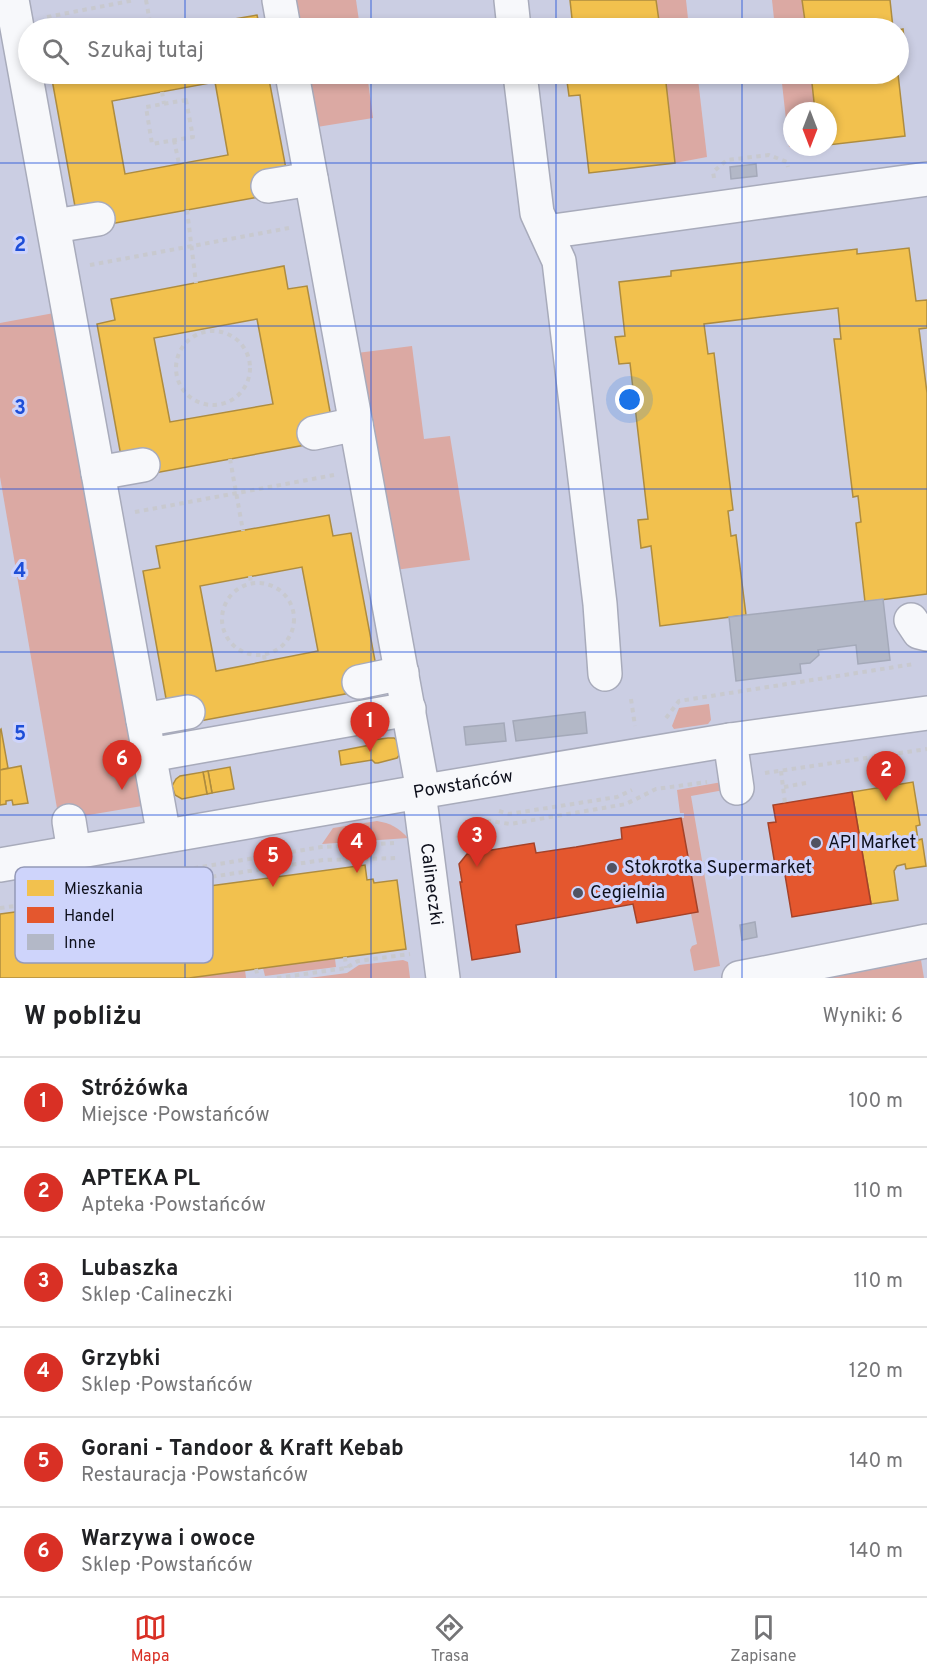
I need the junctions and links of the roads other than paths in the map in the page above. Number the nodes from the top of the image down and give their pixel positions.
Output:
1 (279, 0) edge
2 (510, 0) edge
3 (14, 12) edge
4 (282, 18) edge
5 (513, 18) edge
6 (18, 33) edge
7 (27, 84) edge
8 (294, 84) edge
9 (521, 84) edge
10 (311, 178) junction
11 (927, 179) edge
12 (268, 186) dead end
13 (98, 219) dead end
14 (54, 226) junction
15 (546, 232) junction
16 (356, 424) junction
17 (314, 433) dead end
18 (142, 465) dead end
19 (98, 473) junction
20 (402, 673) junction
21 (606, 674) dead end
22 (359, 682) dead end
23 (409, 709) junction
24 (188, 712) dead end
25 (927, 713) edge
26 (143, 720) junction
27 (730, 740) junction
28 (150, 755) junction
29 (736, 783) road end
30 (421, 791) junction
31 (164, 836) junction
32 (0, 865) edge
33 (927, 941) edge
34 (443, 978) edge
35 (739, 978) edge

1 - 4 street
2 - 5 street
3 - 6 street
7 - 14 street
8 - 10 street, Calineczki
9 - 15 street
10 - 12 street
10 - 16 street, Calineczki
11 - 15 street
13 - 14 street
14 - 19 street
15 - 21 street
16 - 17 street
16 - 20 street, Calineczki
18 - 19 street
19 - 26 street
20 - 22 street
20 - 23 street, Calineczki
23 - 28 street
23 - 30 street, Calineczki
24 - 26 street
25 - 27 street, Powstańców
26 - 28 street
27 - 29 street
27 - 30 street, Powstańców
28 - 31 street
30 - 31 street, Powstańców
30 - 34 street, Calineczki
31 - 32 street, Powstańców
33 - 35 street

